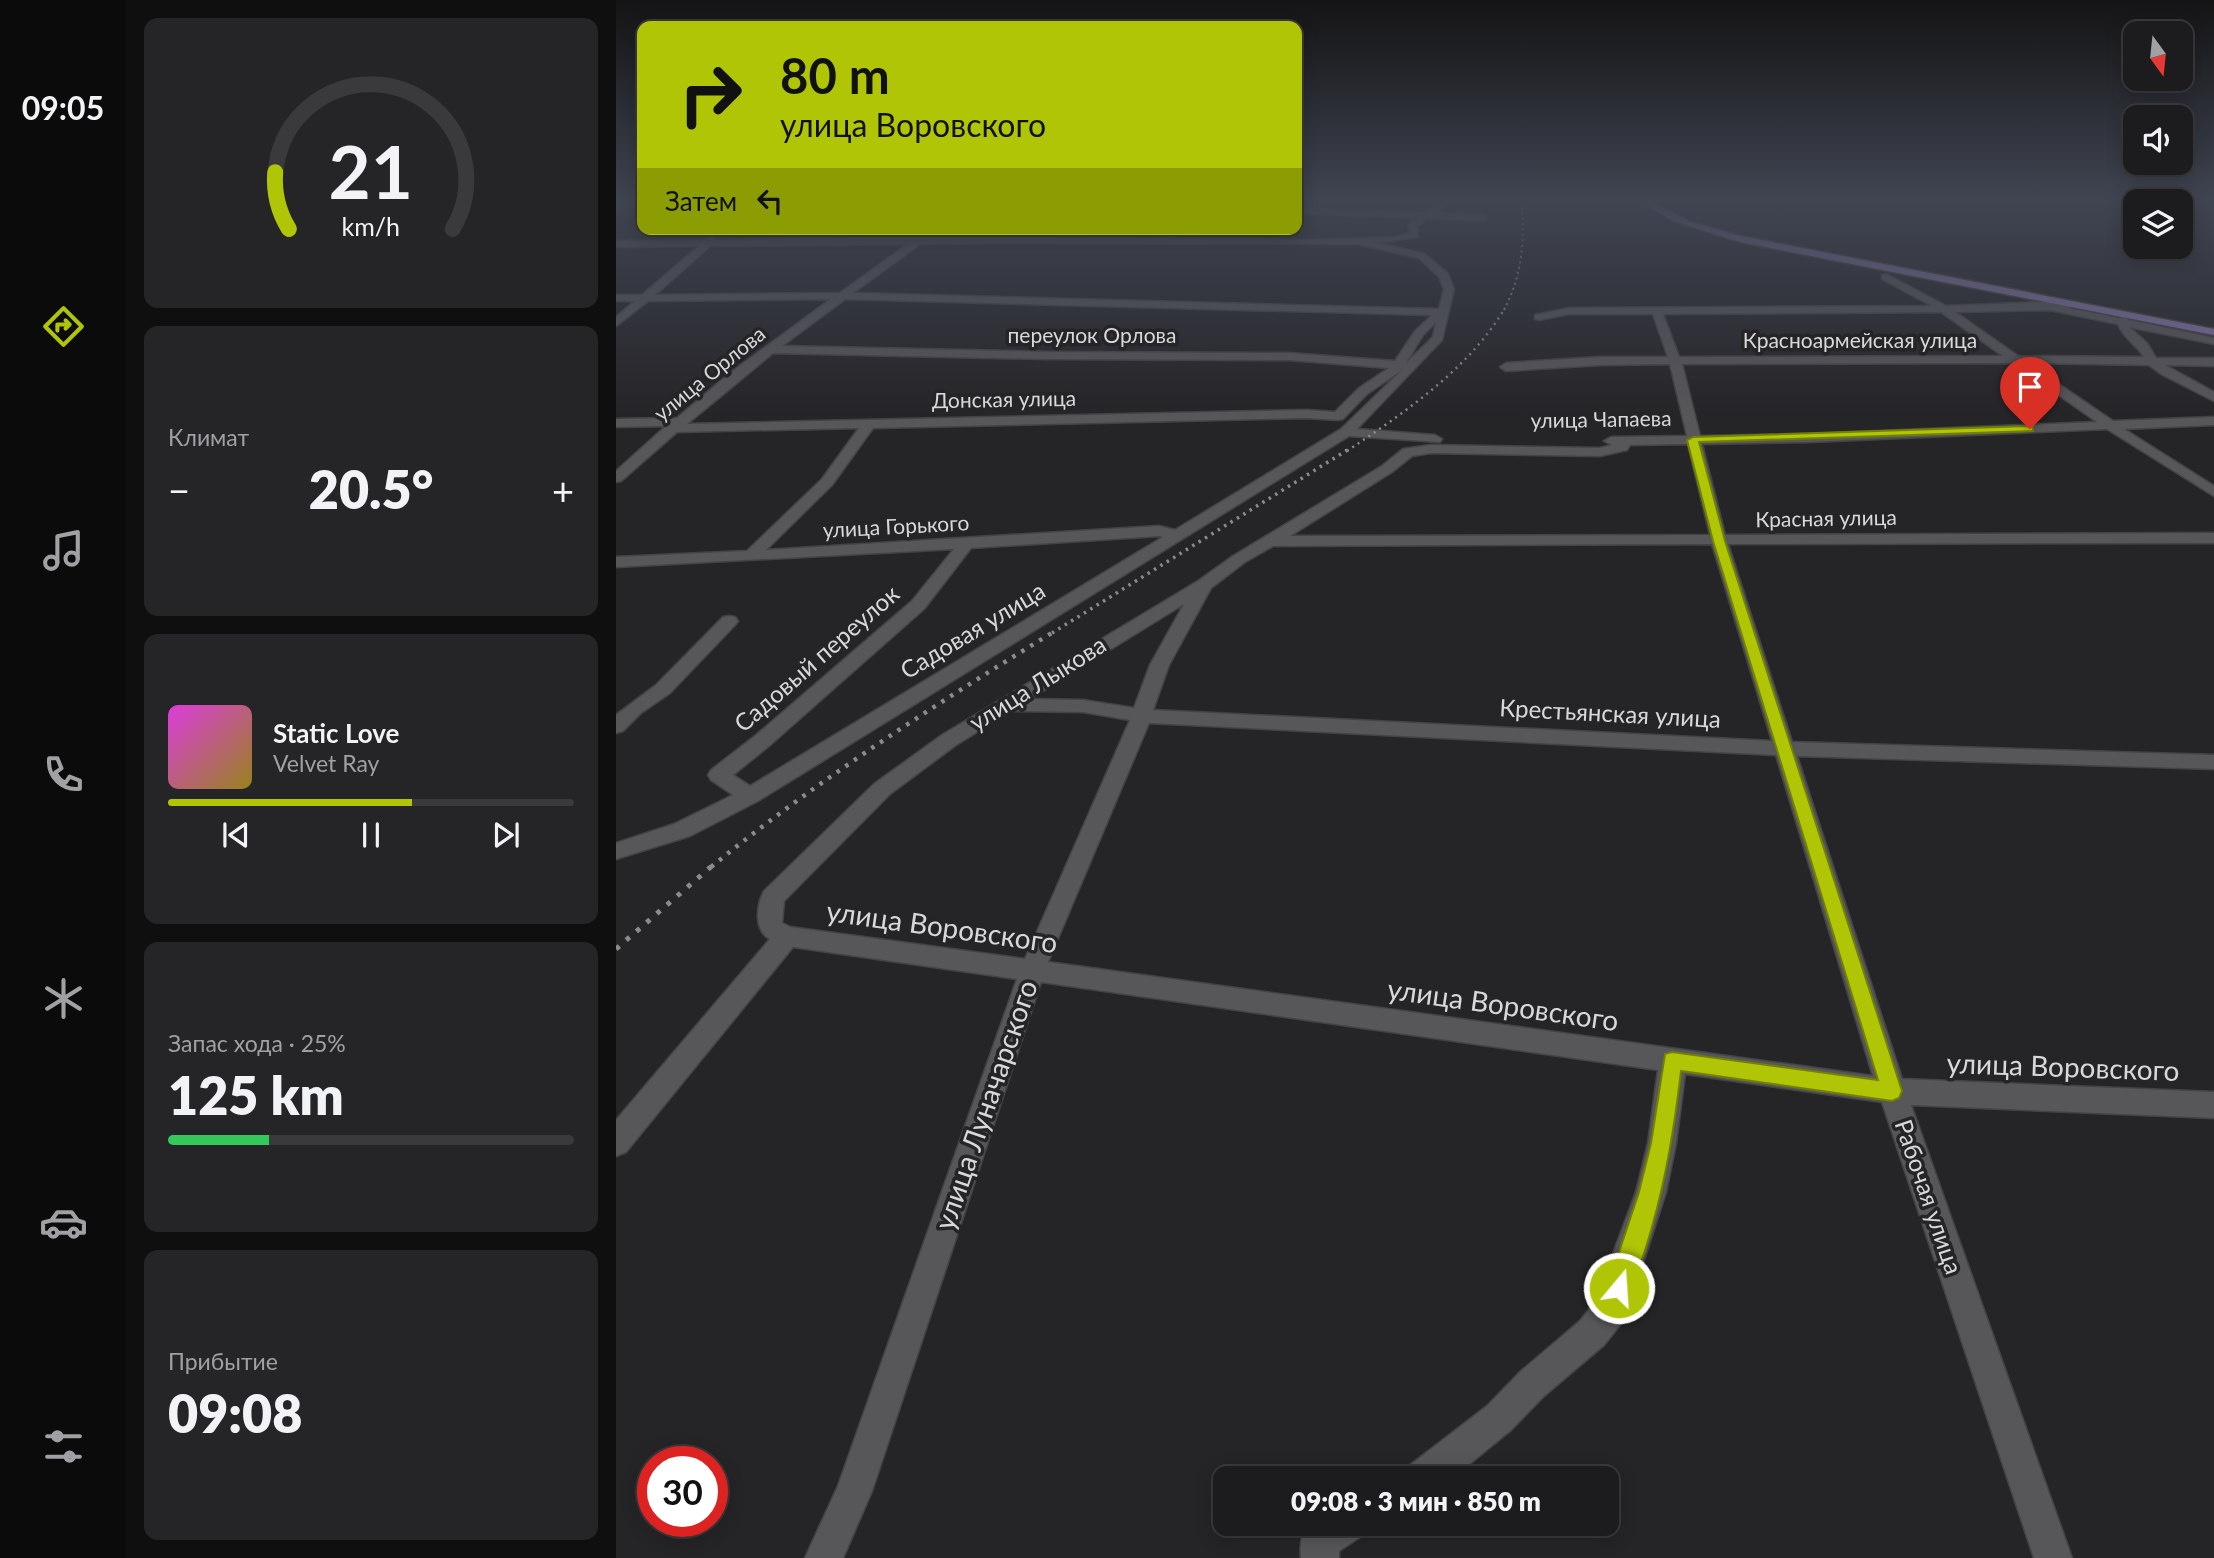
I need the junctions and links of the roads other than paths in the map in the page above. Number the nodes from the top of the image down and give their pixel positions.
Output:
1 (674, 272) edge
2 (877, 272) edge
3 (1439, 272) edge
4 (1907, 272) edge
5 (1886, 276) dead end
6 (646, 296) junction
7 (844, 296) junction
8 (616, 298) edge
9 (2072, 304) junction
10 (2045, 307) junction
11 (1944, 309) junction
12 (1657, 311) junction
13 (1444, 312) junction
14 (1539, 317) dead end
15 (2125, 319) junction
16 (616, 323) edge
17 (2214, 332) edge
18 (2214, 341) edge
19 (771, 349) junction
20 (2015, 359) junction
21 (2151, 360) junction
22 (1675, 361) junction
23 (2214, 362) edge
24 (1406, 366) junction
25 (1506, 367) dead end
26 (2214, 397) edge
27 (2214, 421) edge
28 (616, 423) edge
29 (869, 424) junction
30 (1342, 424) junction
31 (675, 425) junction
32 (2111, 426) junction
33 (1693, 440) junction
34 (1625, 441) junction
35 (616, 478) edge
36 (2214, 492) edge
37 (1177, 535) junction
38 (2214, 538) edge
39 (1270, 541) junction
40 (1719, 541) junction
41 (965, 544) junction
42 (752, 555) junction
43 (616, 562) edge
44 (1204, 585) junction
45 (729, 621) dead end
46 (1005, 705) junction
47 (1142, 716) junction
48 (616, 726) edge
49 (1785, 748) junction
50 (2214, 762) edge
51 (750, 796) junction
52 (616, 851) edge
53 (787, 936) junction
54 (1032, 971) junction
55 (1672, 1061) junction
56 (1892, 1091) junction
57 (2214, 1105) edge
58 (616, 1142) edge
59 (1438, 1466) edge
60 (1328, 1536) edge
61 (824, 1558) edge
62 (1320, 1558) edge
63 (2053, 1558) edge

1 - 6 street
2 - 7 street, улица Орлова
3 - 13 street
4 - 9 main road
5 - 11 street
6 - 7 street
6 - 8 street
6 - 16 street
7 - 13 street
7 - 19 street, улица Орлова
9 - 10 street
9 - 15 main road
10 - 11 street
10 - 15 street
11 - 12 street
11 - 20 street
12 - 14 street
12 - 22 street, Рабочая улица
13 - 24 street, Садовая улица
15 - 17 main road
15 - 18 street
15 - 21 street
19 - 24 street, переулок Орлова
19 - 31 street, улица Орлова
20 - 21 street, Красноармейская улица
20 - 22 street, Красноармейская улица
20 - 32 street
21 - 23 street, Красноармейская улица
21 - 26 street
22 - 25 street, Красноармейская улица
22 - 33 street, Рабочая улица
24 - 30 street, Садовая улица
24 - 30 street, Садовая улица
27 - 32 street, улица Чапаева
28 - 31 street, Донская улица
29 - 30 street, Донская улица
29 - 31 street, Донская улица
29 - 42 street
30 - 34 street, улица Чапаева
30 - 37 street, Садовая улица
31 - 35 street, улица Орлова
32 - 33 street, улица Чапаева
32 - 36 street
33 - 34 street, улица Чапаева
33 - 40 street, Рабочая улица
34 - 39 street, улица Лыкова
37 - 41 street, улица Горького
37 - 51 street, Садовая улица
38 - 40 street, Красная улица
39 - 40 street, Красная улица
39 - 44 street, улица Лыкова
40 - 49 street, Рабочая улица
41 - 42 street, улица Горького
41 - 51 street, Садовый переулок
42 - 43 street, улица Горького
44 - 46 street, улица Лыкова
44 - 47 street, улица Луначарского
45 - 48 street
46 - 47 street, Крестьянская улица
46 - 53 street, улица Лыкова
47 - 49 street, Крестьянская улица
47 - 54 street, улица Луначарского
49 - 50 street, Крестьянская улица
49 - 56 street, Рабочая улица
51 - 52 street, Садовая улица
53 - 54 street, улица Воровского
53 - 58 street
54 - 55 street, улица Воровского
54 - 61 street, улица Луначарского
55 - 56 street, улица Воровского
55 - 59 street
56 - 57 street, улица Воровского
56 - 63 street, Рабочая улица
60 - 62 street

